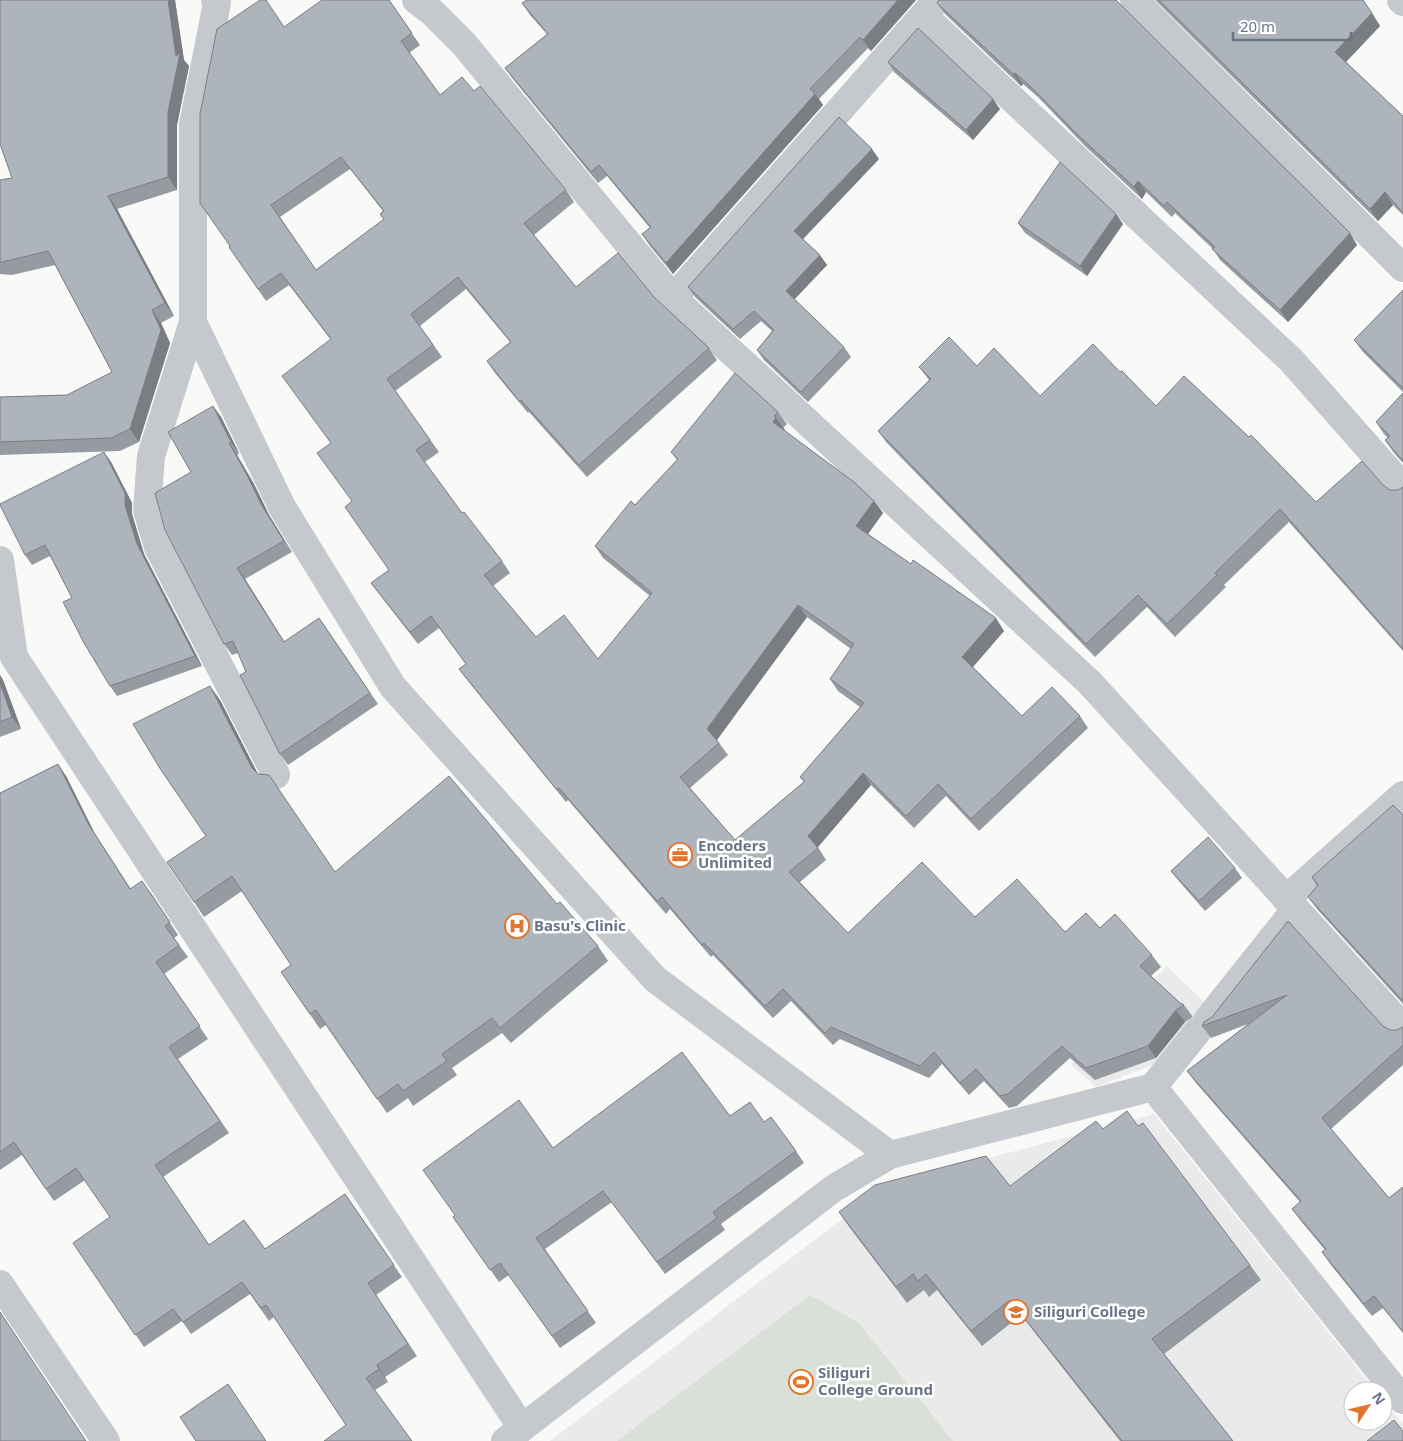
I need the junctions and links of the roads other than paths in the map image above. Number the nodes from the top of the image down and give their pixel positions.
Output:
1 (416, 0) edge
2 (1134, 0) edge
3 (219, 1) edge
4 (931, 8) edge
5 (1403, 268) edge
6 (673, 298) junction
7 (192, 322) junction
8 (1403, 487) edge
9 (0, 560) edge
10 (7, 661) edge
11 (276, 775) dead end
12 (1403, 795) edge
13 (1290, 904) junction
14 (1403, 1028) edge
15 (1153, 1087) junction
16 (890, 1155) junction
17 (0, 1284) edge
18 (1403, 1400) edge
19 (513, 1434) edge
20 (106, 1441) edge

1 - 6 street
2 - 5 street
3 - 7 street
4 - 6 street
4 - 8 street
6 - 13 street
7 - 11 street
7 - 16 street
9 - 10 street
10 - 19 street
12 - 13 street
13 - 14 street
13 - 15 street
15 - 16 street
15 - 18 street
16 - 19 street
17 - 20 street

